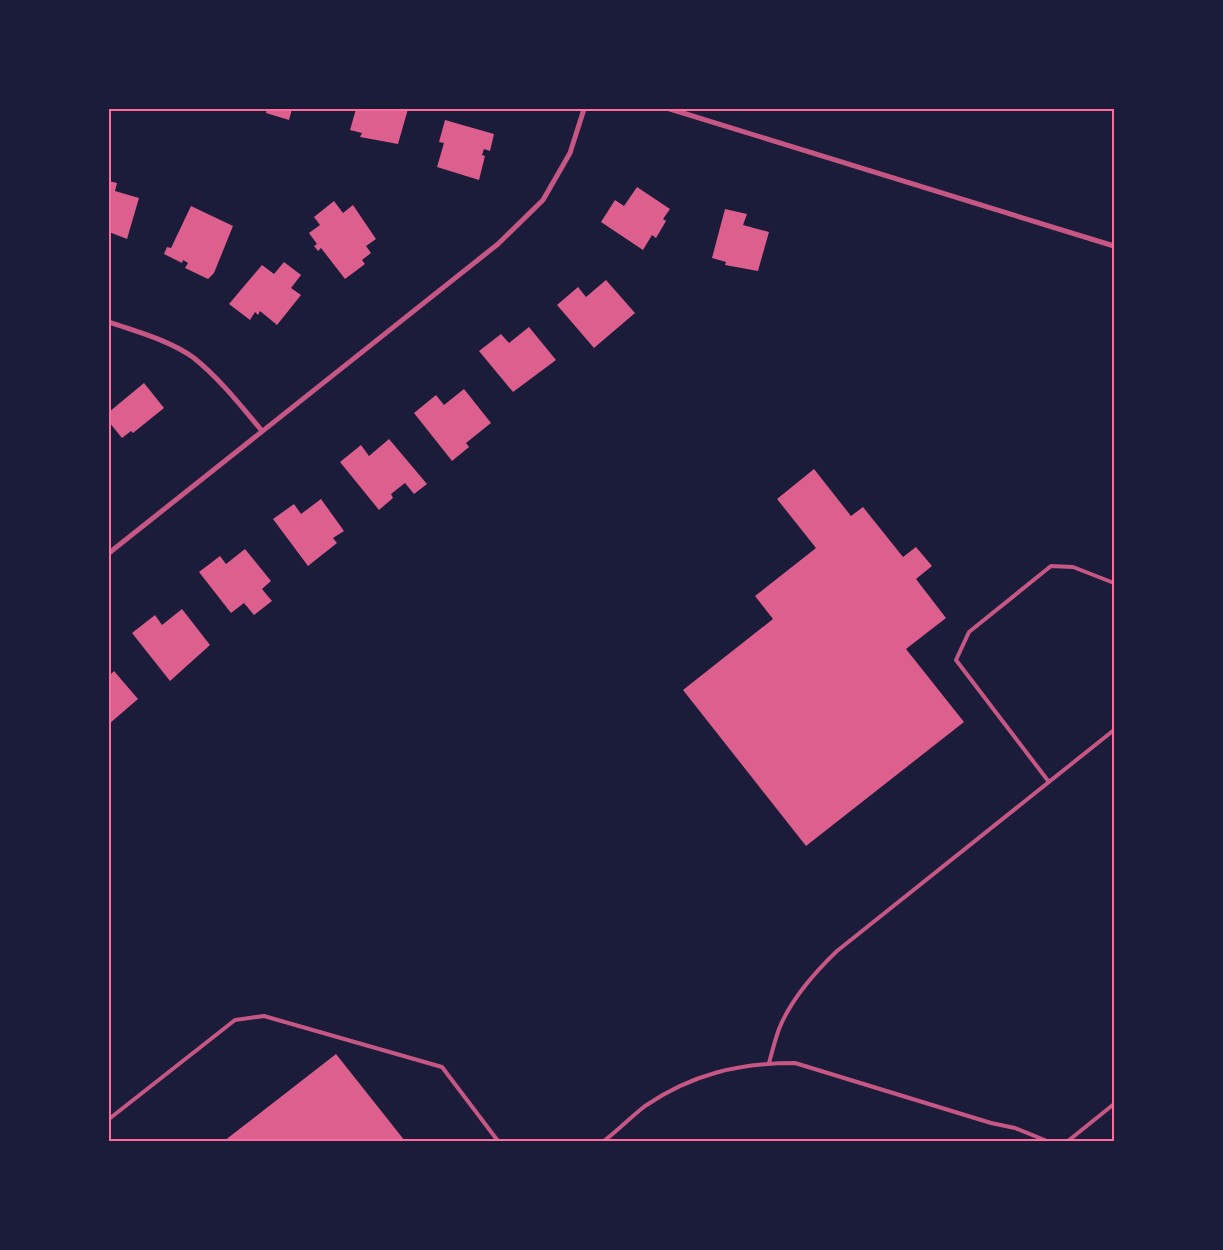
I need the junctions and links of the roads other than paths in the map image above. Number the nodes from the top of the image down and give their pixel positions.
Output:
1 (584, 109) edge
2 (670, 109) edge
3 (1114, 246) edge
4 (109, 322) edge
5 (262, 431) junction
6 (109, 553) edge
7 (1114, 583) edge
8 (1114, 730) edge
9 (1049, 782) junction
10 (769, 1063) junction
11 (1114, 1104) edge
12 (109, 1119) edge
13 (498, 1141) edge
14 (604, 1141) edge
15 (1047, 1141) edge
16 (1068, 1141) edge

1 - 5 street
2 - 3 street
4 - 5 street
5 - 6 street
7 - 9 lane
8 - 9 lane
9 - 10 lane
10 - 14 lane
10 - 15 lane
11 - 16 lane
12 - 13 lane

